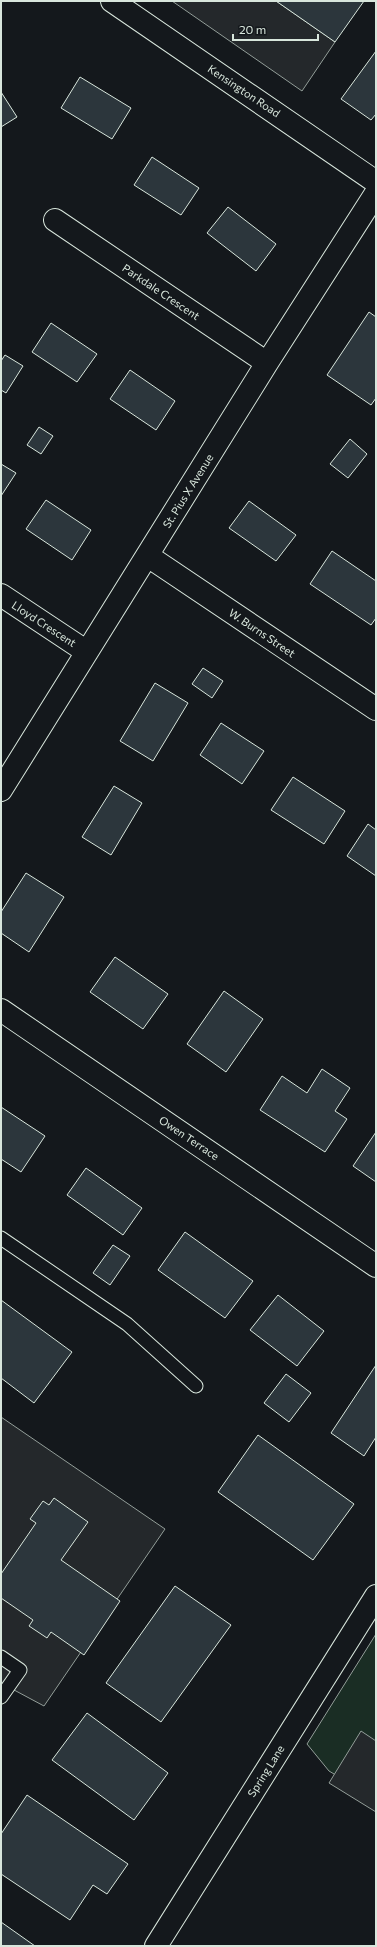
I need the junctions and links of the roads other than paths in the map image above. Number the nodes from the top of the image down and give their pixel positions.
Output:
1 (112, 1) edge
2 (376, 182) edge
3 (376, 193) edge
4 (55, 220) dead end
5 (267, 363) junction
6 (148, 556) junction
7 (1, 595) edge
8 (87, 652) junction
9 (376, 710) edge
10 (1, 790) edge
11 (1, 1010) edge
12 (1, 1238) edge
13 (376, 1266) edge
14 (196, 1386) dead end
15 (376, 1596) edge
16 (1, 1657) edge
17 (1, 1698) edge
18 (156, 1946) edge

1 - 2 street, Kensington Road
3 - 5 street, St. Pius X Avenue
4 - 5 street, Parkdale Crescent
5 - 6 street, St. Pius X Avenue
6 - 8 street, St. Pius X Avenue
6 - 9 street, W. Burns Street
7 - 8 street, Lloyd Crescent
8 - 10 street, St. Pius X Avenue
11 - 13 street, Owen Terrace
12 - 14 lane
15 - 18 street, Spring Lane
16 - 17 lane

